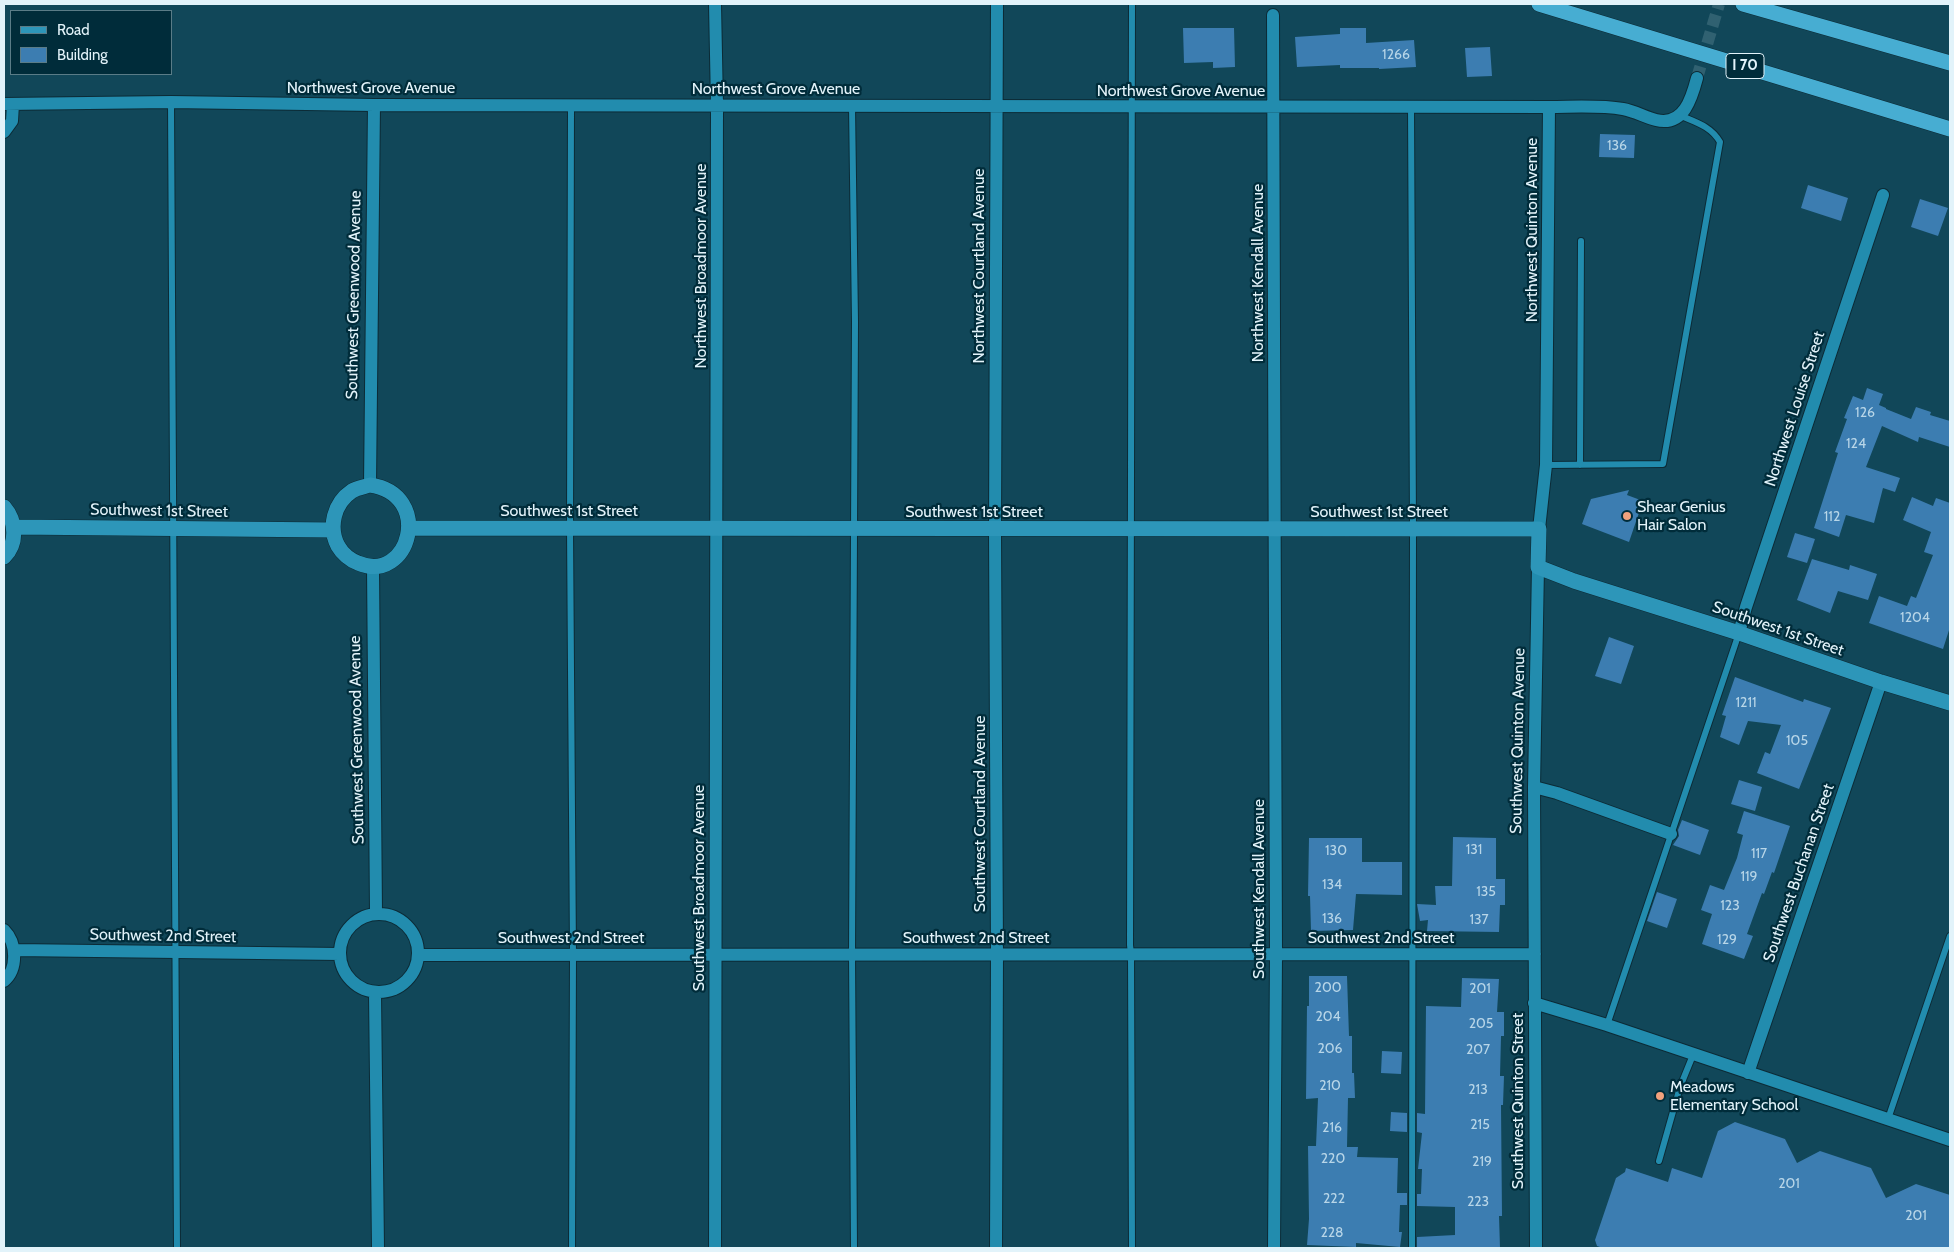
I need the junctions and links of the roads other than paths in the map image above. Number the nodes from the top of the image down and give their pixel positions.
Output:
1 (715, 4) edge
2 (997, 4) edge
3 (1132, 4) edge
4 (1540, 4) edge
5 (1743, 4) edge
6 (1273, 16) dead end
7 (1950, 63) edge
8 (1698, 78) tunnel mouth
9 (171, 102) junction
10 (8, 104) edge
11 (374, 105) junction
12 (571, 105) junction
13 (717, 105) junction
14 (852, 106) junction
15 (996, 106) junction
16 (1411, 106) junction
17 (1131, 107) junction
18 (1274, 107) junction
19 (1548, 107) junction
20 (1679, 115) junction
21 (1950, 129) edge
22 (4, 132) edge
23 (1883, 195) dead end
24 (1581, 241) dead end
25 (1546, 465) junction
26 (1580, 465) junction
27 (370, 485) junction
28 (4, 507) edge
29 (14, 527) junction
30 (173, 528) junction
31 (410, 528) junction
32 (570, 528) junction
33 (716, 528) junction
34 (853, 529) junction
35 (995, 529) junction
36 (1539, 529) junction
37 (333, 530) junction
38 (1130, 530) junction
39 (1275, 530) junction
40 (1413, 530) junction
41 (4, 557) edge
42 (373, 567) junction
43 (1538, 567) junction
44 (1739, 633) junction
45 (1880, 682) junction
46 (1950, 700) edge
47 (1534, 787) junction
48 (1671, 834) junction
49 (376, 913) junction
50 (4, 930) edge
51 (1950, 936) edge
52 (14, 950) junction
53 (175, 953) junction
54 (340, 954) junction
55 (714, 954) junction
56 (852, 954) junction
57 (997, 954) junction
58 (1131, 954) junction
59 (1412, 954) junction
60 (1535, 954) junction
61 (418, 955) junction
62 (573, 955) junction
63 (1276, 955) junction
64 (4, 981) edge
65 (375, 994) junction
66 (1534, 1003) junction
67 (1607, 1025) junction
68 (1693, 1055) junction
69 (1748, 1073) junction
70 (1888, 1120) junction
71 (1950, 1140) edge
72 (1659, 1160) dead end
73 (177, 1248) edge
74 (378, 1248) edge
75 (572, 1248) edge
76 (715, 1248) edge
77 (854, 1248) edge
78 (996, 1248) edge
79 (1132, 1248) edge
80 (1274, 1248) edge
81 (1412, 1248) edge
82 (1536, 1248) edge

1 - 13 street, Northwest Broadmoor Avenue
2 - 15 street, Northwest Courtland Avenue
3 - 17 lane
4 - 21 highway, I 70
5 - 7 highway
6 - 18 street, Northwest Kendall Avenue
8 - 20 street
9 - 10 street, Northwest Grove Avenue
9 - 11 street, Northwest Grove Avenue
9 - 30 lane
10 - 22 street
11 - 12 street, Northwest Grove Avenue
11 - 27 street, Southwest Greenwood Avenue
12 - 13 street, Northwest Grove Avenue
12 - 32 lane
13 - 14 street, Northwest Grove Avenue
13 - 33 street, Northwest Broadmoor Avenue
14 - 15 street, Northwest Grove Avenue
14 - 34 lane
15 - 17 street, Northwest Grove Avenue
15 - 35 street, Northwest Courtland Avenue
16 - 18 street, Northwest Grove Avenue
16 - 19 street, Northwest Grove Avenue
16 - 40 lane
17 - 18 street, Northwest Grove Avenue
17 - 38 lane
18 - 39 street, Northwest Kendall Avenue
19 - 20 street
19 - 25 street, Northwest Quinton Avenue
20 - 26 lane
23 - 44 street, Northwest Louise Street
24 - 26 lane
25 - 26 lane
25 - 36 street, Northwest Quinton Avenue
27 - 31 street
27 - 37 street
28 - 29 street
29 - 30 street, Southwest 1st Street
29 - 41 street
30 - 37 street, Southwest 1st Street
30 - 53 lane
31 - 32 street, Southwest 1st Street
31 - 42 street
32 - 33 street, Southwest 1st Street
32 - 62 lane
33 - 34 street, Southwest 1st Street
33 - 55 street, Southwest Broadmoor Avenue
34 - 35 street, Southwest 1st Street
34 - 56 lane
35 - 38 street, Southwest 1st Street
35 - 57 street, Southwest Courtland Avenue
36 - 40 street, Southwest 1st Street
36 - 43 street, Southwest Quinton Avenue
37 - 42 street
38 - 39 street, Southwest 1st Street
38 - 58 lane
39 - 40 street, Southwest 1st Street
39 - 63 street, Southwest Kendall Avenue
40 - 59 lane
42 - 49 street, Southwest Greenwood Avenue
43 - 44 street, Southwest 1st Street
43 - 47 street, Southwest Quinton Avenue
44 - 45 street, Southwest 1st Street
44 - 48 lane
45 - 46 street, Southwest 1st Street
45 - 69 street, Southwest Buchanan Street
47 - 48 street
47 - 60 street, Southwest Quinton Avenue
48 - 67 lane
49 - 54 street
49 - 61 street
50 - 52 street
51 - 70 lane
52 - 53 street, Southwest 2nd Street
52 - 64 street
53 - 54 street, Southwest 2nd Street
53 - 73 lane
54 - 65 street
55 - 56 street, Southwest 2nd Street
55 - 62 street, Southwest 2nd Street
55 - 76 street, Southwest Broadmoor Avenue
56 - 57 street, Southwest 2nd Street
56 - 77 lane
57 - 58 street, Southwest 2nd Street
57 - 78 street, Southwest Courtland Avenue
58 - 63 street, Southwest 2nd Street
58 - 79 lane
59 - 60 street, Southwest 2nd Street
59 - 63 street, Southwest 2nd Street
59 - 81 lane
60 - 66 street, Southwest Quinton Street
61 - 62 street, Southwest 2nd Street
61 - 65 street
62 - 75 lane
63 - 80 street, Southwest Kendall Avenue
65 - 74 street
66 - 67 street
66 - 82 street, Southwest Quinton Street
67 - 68 street
68 - 69 street
68 - 72 lane
69 - 70 street
70 - 71 street

